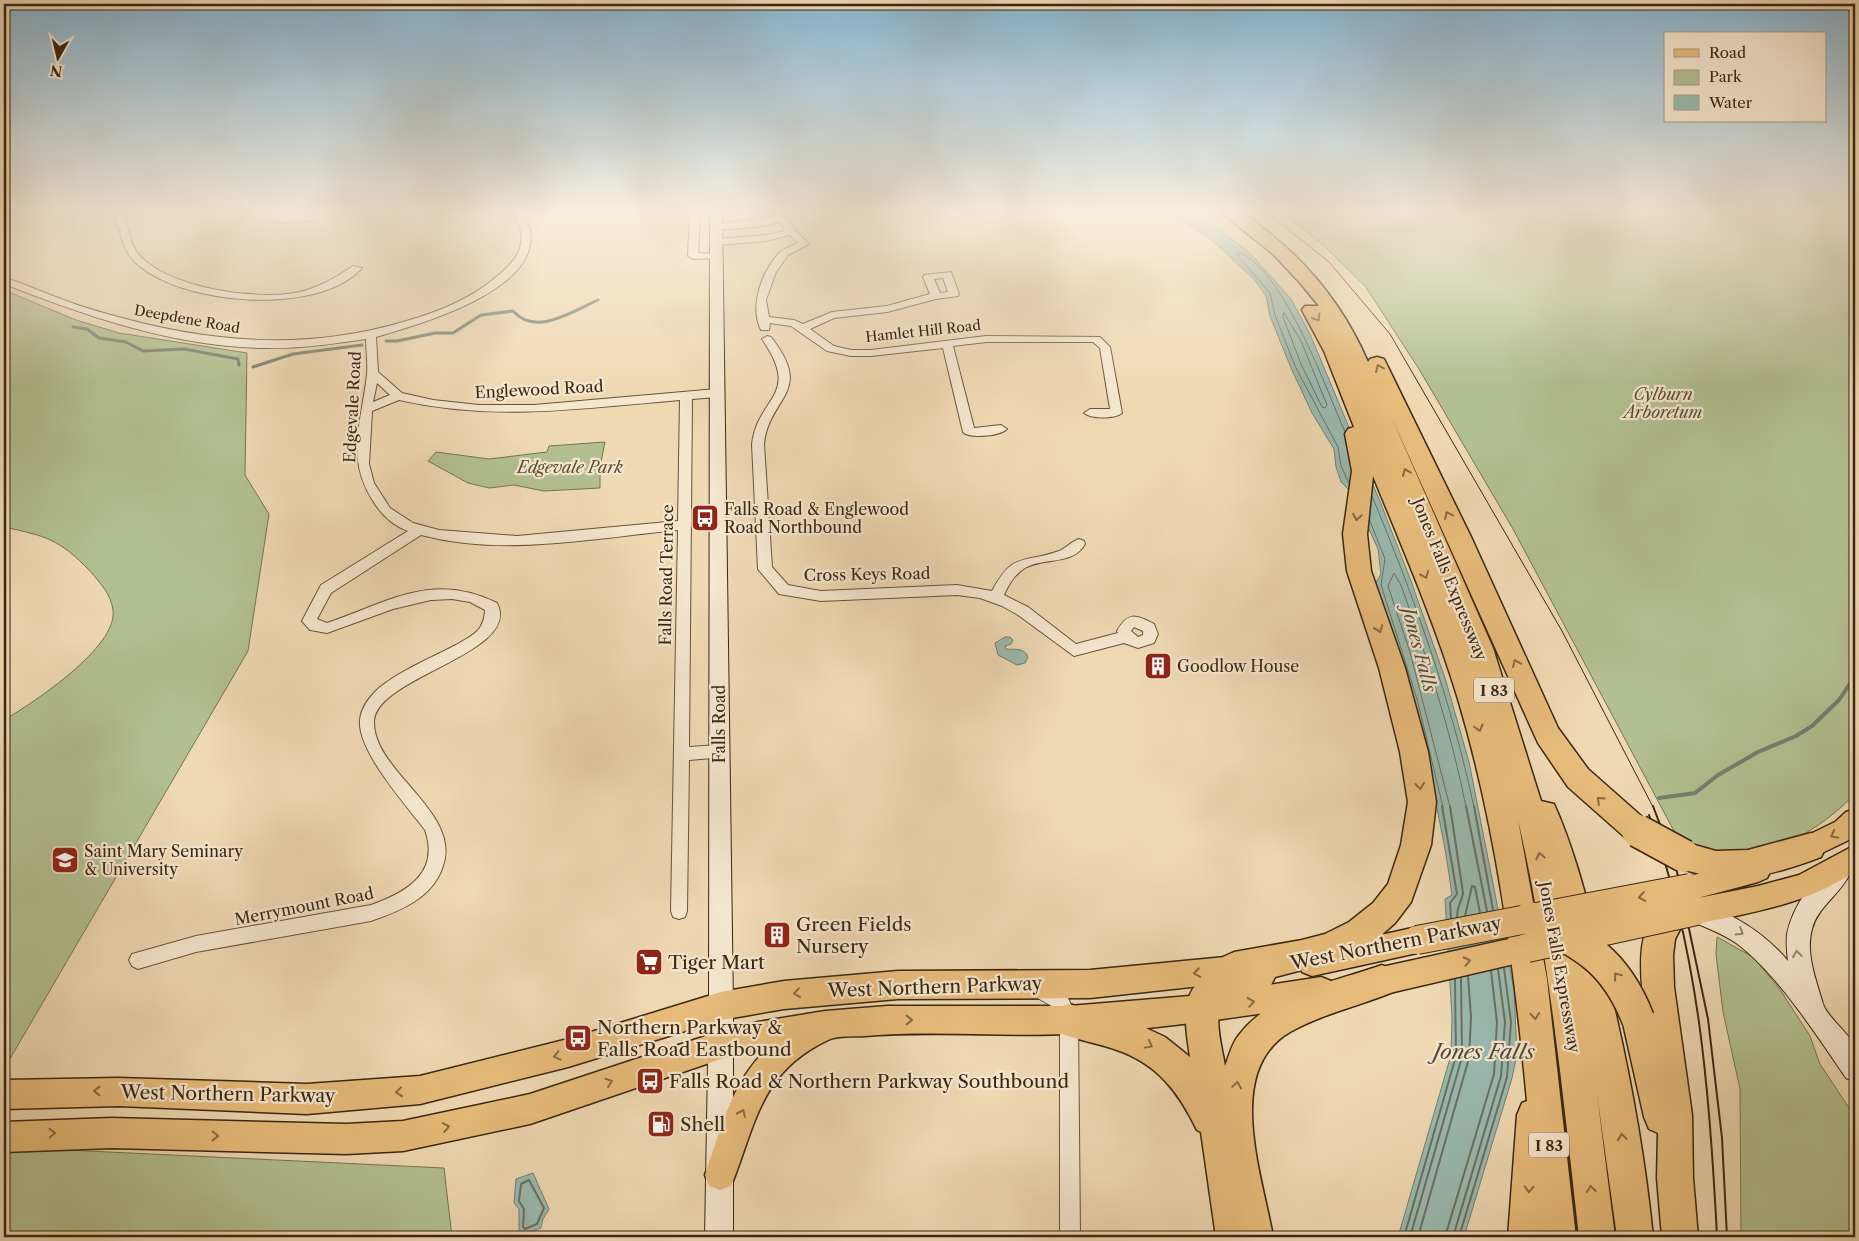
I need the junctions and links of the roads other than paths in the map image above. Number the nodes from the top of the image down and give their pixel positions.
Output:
1 (152, 269) edge
2 (356, 269) edge
3 (511, 269) edge
4 (716, 269) edge
5 (773, 269) edge
6 (1281, 269) edge
7 (1300, 269) edge
8 (1314, 269) edge
9 (4, 281) edge
10 (936, 296) dead end
11 (763, 319) junction
12 (803, 328) junction
13 (371, 336) junction
14 (1096, 340) joint
15 (947, 343) junction
16 (1334, 351) junction
17 (373, 374) junction
18 (717, 393) junction
19 (398, 396) junction
20 (686, 396) junction
21 (366, 410) junction
22 (1090, 413) dead end
23 (1001, 429) dead end
24 (684, 525) junction
25 (418, 531) junction
26 (1079, 544) dead end
27 (996, 597) junction
28 (1126, 636) dead end
29 (1498, 699) junction
30 (719, 752) junction
31 (682, 754) junction
32 (1855, 820) edge
33 (1811, 847) junction
34 (1852, 860) edge
35 (1686, 905) junction
36 (679, 911) dead end
37 (1530, 918) junction
38 (1573, 938) junction
39 (138, 960) dead end
40 (1315, 963) junction
41 (1234, 968) junction
42 (1382, 981) junction
43 (1012, 983) junction
44 (721, 1006) junction
45 (1202, 1009) junction
46 (1818, 1017) junction
47 (1069, 1020) junction
48 (1650, 1022) junction
49 (824, 1025) junction
50 (720, 1045) junction
51 (1540, 1053) junction
52 (1855, 1069) edge
53 (4, 1094) edge
54 (4, 1137) edge
55 (1219, 1140) junction
56 (720, 1175) junction
57 (719, 1237) edge
58 (1070, 1237) edge
59 (1234, 1237) edge
60 (1254, 1237) edge
61 (1526, 1237) edge
62 (1558, 1237) edge
63 (1597, 1237) edge
64 (1635, 1237) edge
65 (1680, 1237) edge

1 - 2 street
3 - 13 street, Edgevale Road
4 - 18 main road, Falls Road
5 - 11 street, Cross Keys Road
6 -> 16 highway, Jones Falls Expressway / I 83
29 -> 7 highway, Jones Falls Expressway / I 83
33 -> 8 highway, bridge
9 - 13 street, Deepdene Road
10 - 12 street
11 - 12 street, Hamlet Hill Road
11 - 27 street, Cross Keys Road
12 - 15 street, Hamlet Hill Road
13 - 17 street, Edgevale Road
14 - 15 street, Hamlet Hill Road
14 - 22 street
15 - 23 street
16 -> 41 highway
16 -> 51 highway, Jones Falls Expressway / I 83
17 - 19 street, Englewood Road
17 - 21 street, Edgevale Road
18 - 20 street, Englewood Road
18 - 30 main road, Falls Road
19 - 20 street, Englewood Road
19 - 21 street
20 - 24 street, Falls Road Terrace
21 - 25 street, Edgevale Road
24 - 25 street, Edgevale Road
24 - 31 street, Falls Road Terrace
25 - 39 street, Merrymount Road
26 - 27 street
27 - 28 street, Cross Keys Road
63 -> 29 highway, Jones Falls Expressway / I 83
64 -> 29 highway
30 - 31 street
30 - 44 main road, Falls Road
31 - 36 street, Falls Road Terrace
32 -> 33 main road, West Northern Parkway
33 - 35 main road, West Northern Parkway
34 - 35 main road, West Northern Parkway
46 -> 34 main road
35 -> 37 main road, West Northern Parkway, bridge
35 - 38 main road, West Northern Parkway, bridge
35 -> 46 main road
35 - 48 highway
37 - 38 highway, bridge
37 - 40 main road, West Northern Parkway, bridge
42 -> 38 main road, West Northern Parkway, bridge
48 -> 38 highway, bridge
40 - 41 main road, West Northern Parkway
40 - 45 highway
41 -> 43 main road, West Northern Parkway
45 -> 42 main road, West Northern Parkway
60 -> 42 highway
43 -> 44 main road, West Northern Parkway
43 - 47 street
44 - 50 main road, Falls Road
44 -> 53 main road, West Northern Parkway
45 - 47 main road, West Northern Parkway
45 - 55 highway
46 - 52 main road
49 -> 47 main road, West Northern Parkway
47 -> 55 highway
47 - 58 street
48 - 65 highway
49 - 50 main road, West Northern Parkway
56 -> 49 main road
54 -> 50 main road, West Northern Parkway
50 - 56 main road, Falls Road
51 -> 61 highway
51 - 62 highway, Jones Falls Expressway / I 83
55 - 59 highway
56 - 57 main road, Falls Road

